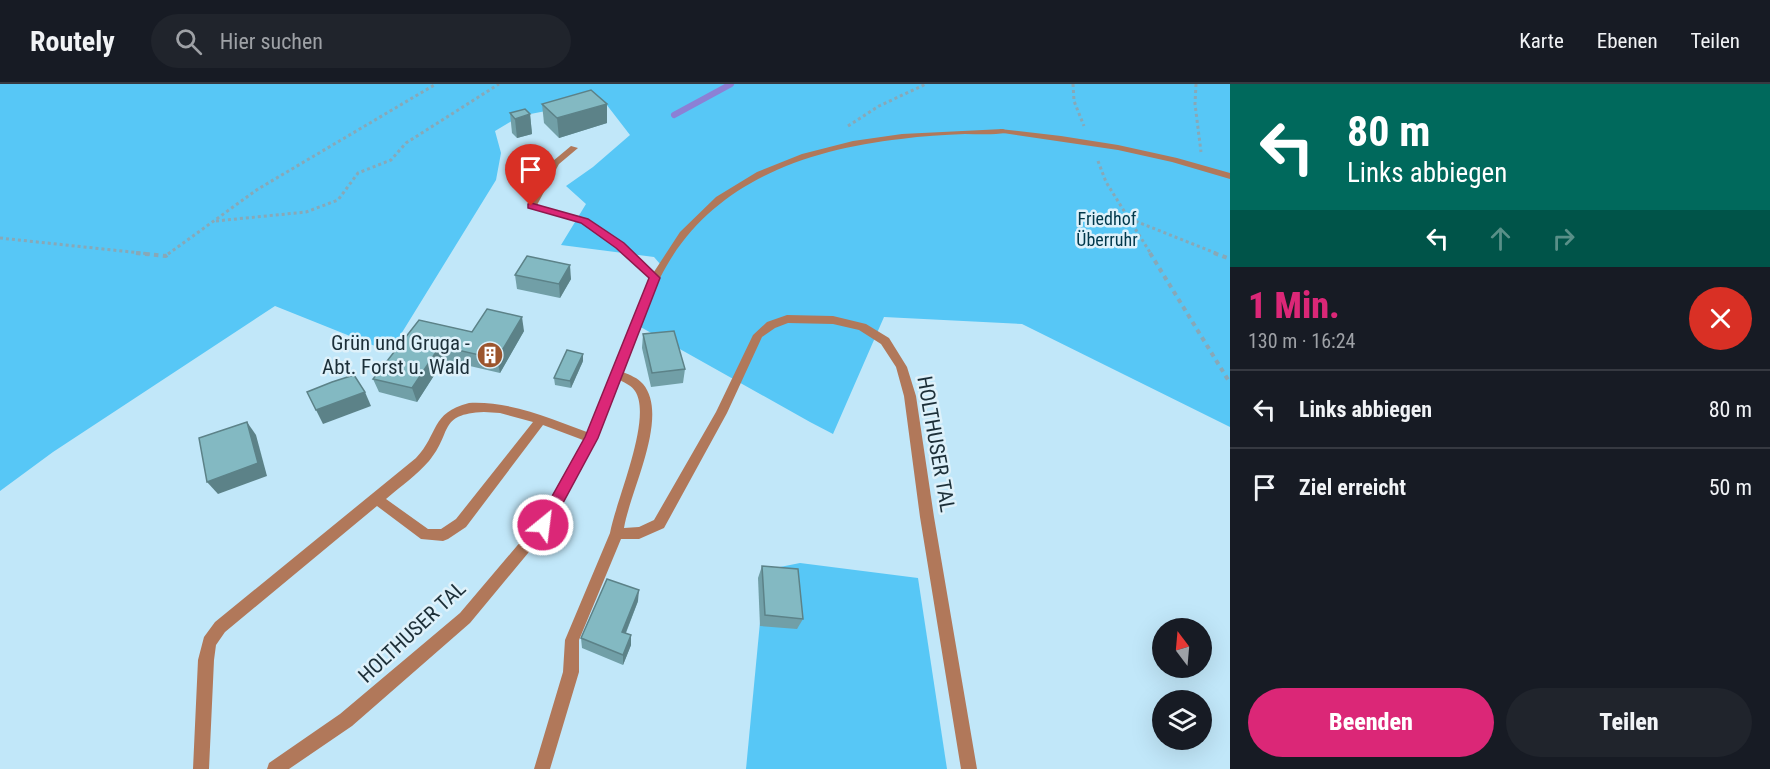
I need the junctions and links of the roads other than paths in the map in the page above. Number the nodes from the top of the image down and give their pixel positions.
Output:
1 (574, 148) dead end
2 (1230, 176) edge
3 (655, 278) junction
4 (616, 373) junction
5 (540, 421) junction
6 (591, 438) junction
7 (377, 500) junction
8 (617, 533) junction
9 (201, 769) edge
10 (275, 769) edge
11 (542, 769) edge
12 (969, 769) edge

1 - 3 street
2 - 3 street, HOLTHUSER TAL
3 - 4 street, HOLTHUSER TAL
4 - 6 street, HOLTHUSER TAL
4 - 8 street
5 - 6 street
5 - 7 street
5 - 7 street
6 - 10 street, HOLTHUSER TAL
7 - 9 street
8 - 11 street
8 - 12 street, HOLTHUSER TAL

